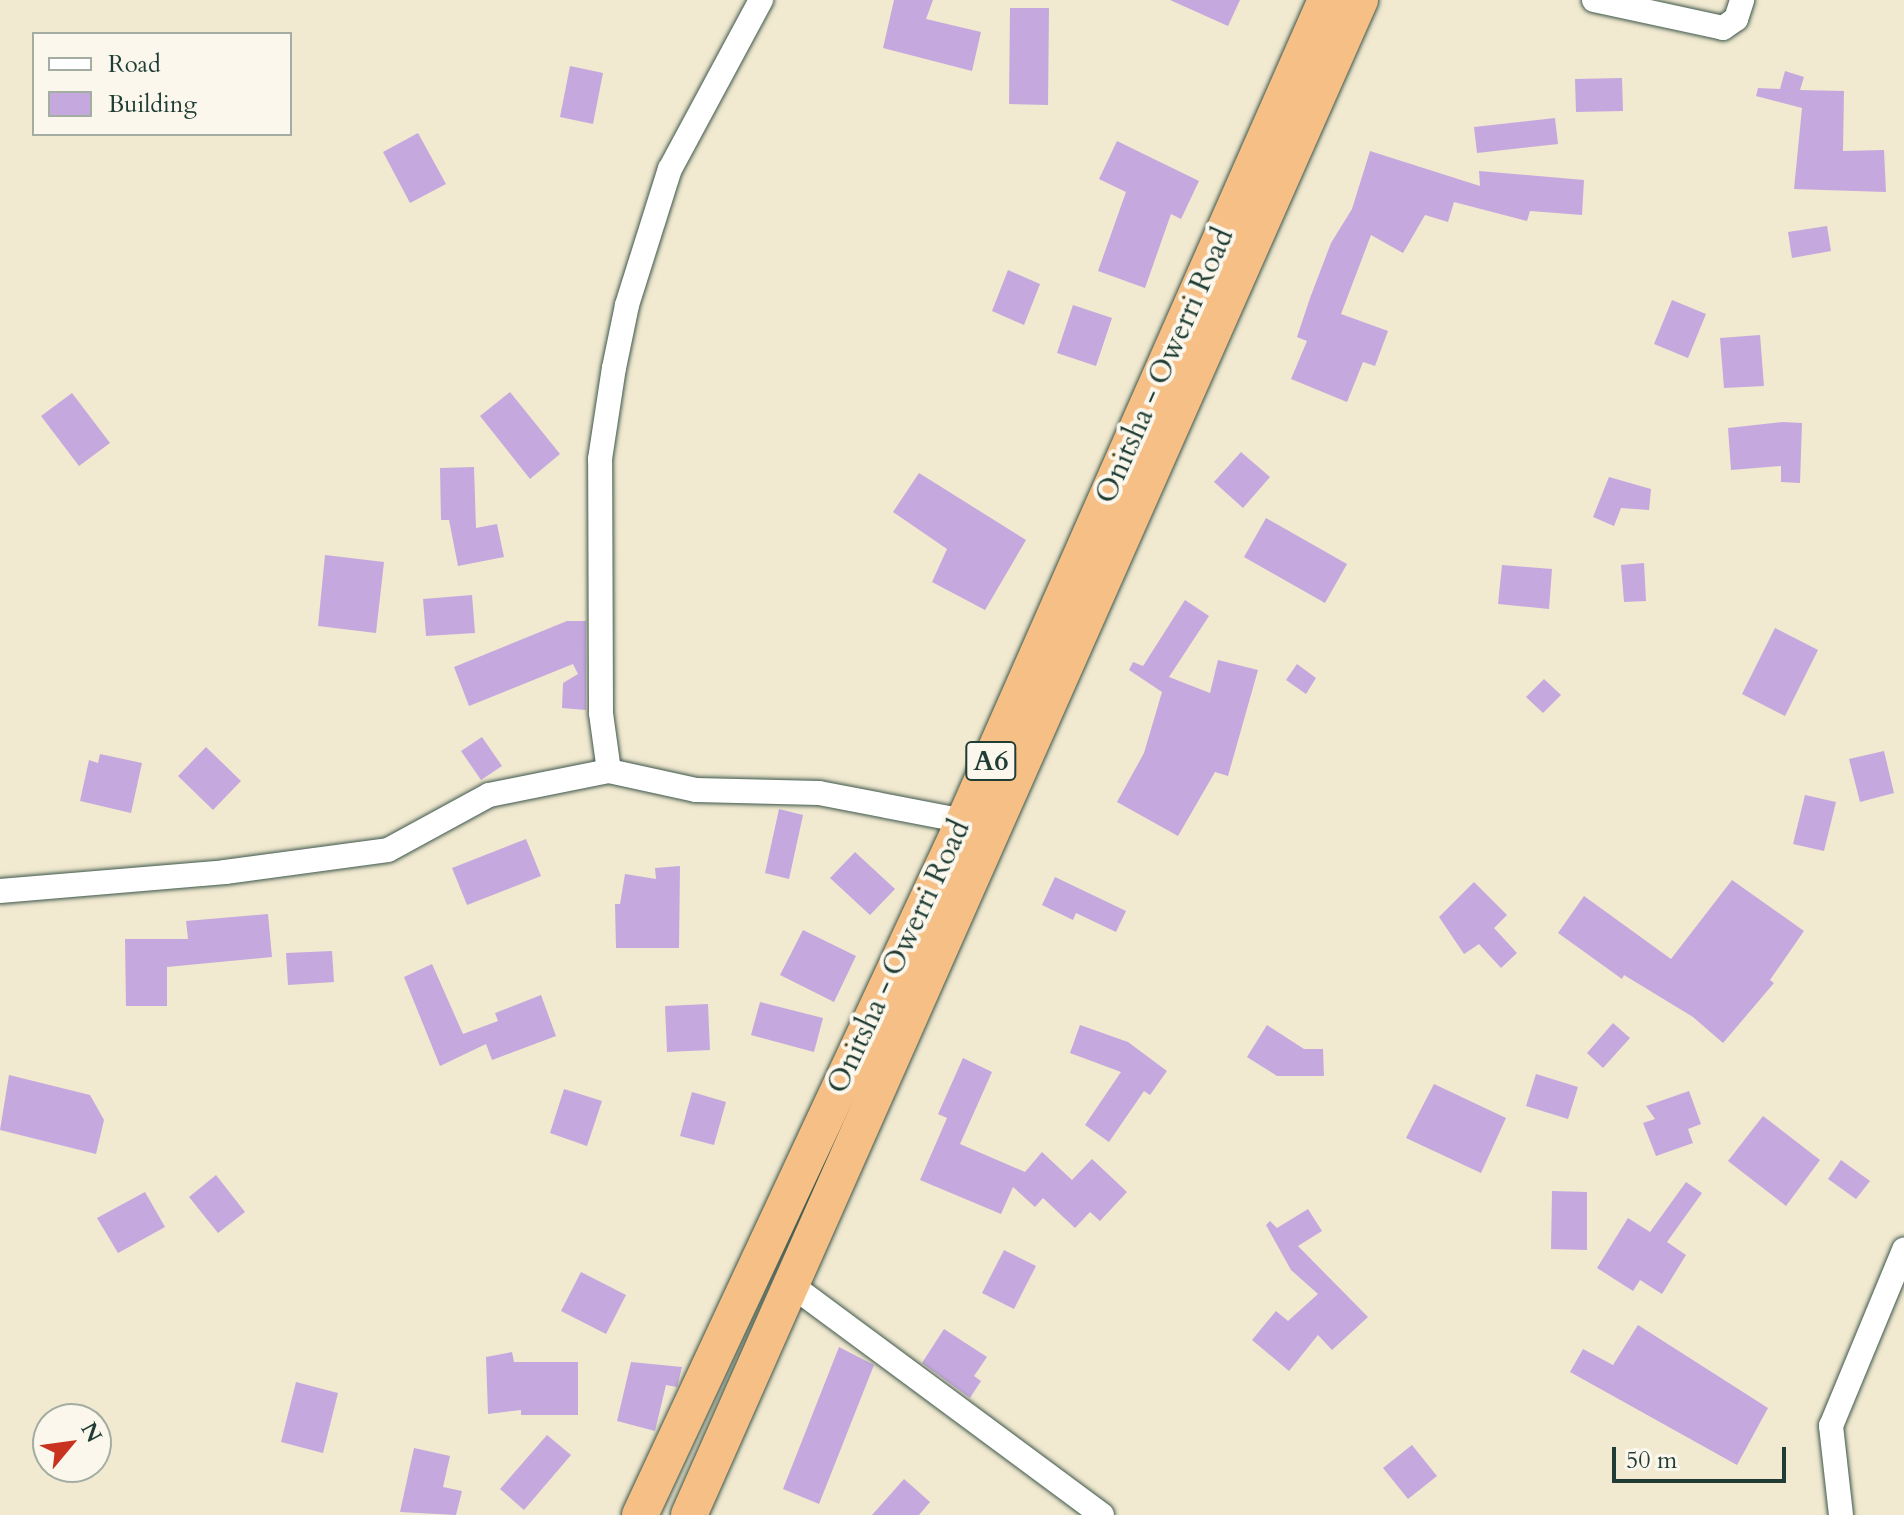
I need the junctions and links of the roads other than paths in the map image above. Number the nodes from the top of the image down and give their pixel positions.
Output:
1 (761, 0) edge
2 (1326, 0) edge
3 (1360, 0) edge
4 (1594, 0) edge
5 (1742, 0) edge
6 (609, 771) junction
7 (964, 821) junction
8 (0, 891) edge
9 (1904, 1250) edge
10 (790, 1284) junction
11 (640, 1515) edge
12 (689, 1515) edge
13 (1102, 1515) edge
14 (1841, 1515) edge

1 - 6 street
2 - 7 highway, Onitsha - Owerri Road / A6
3 - 10 highway, Onitsha - Owerri Road / A6
4 - 5 street
6 - 7 street
6 - 8 street
7 - 11 highway, Onitsha - Owerri Road / A6
9 - 14 street
10 - 12 highway, Onitsha - Owerri Road / A6
10 - 13 street

